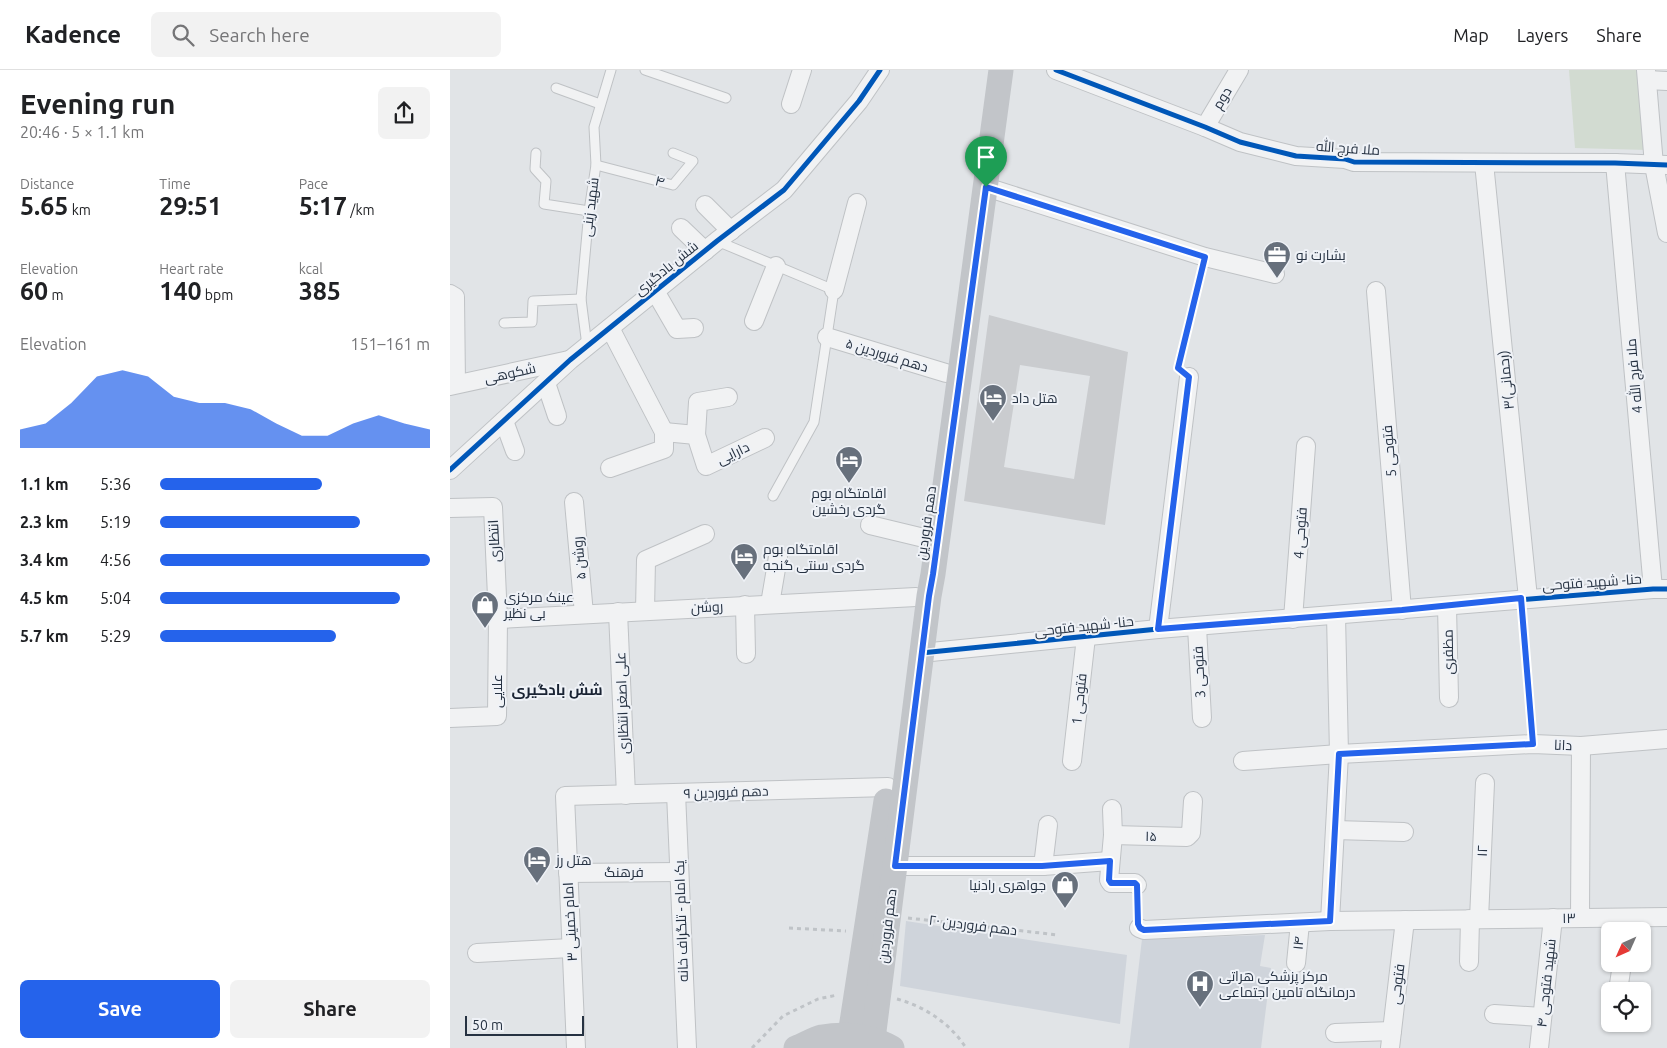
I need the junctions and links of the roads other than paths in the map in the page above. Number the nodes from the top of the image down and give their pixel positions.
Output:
1 (610, 70) edge
2 (645, 70) edge
3 (802, 70) edge
4 (880, 70) edge
5 (985, 70) edge
6 (1001, 70) edge
7 (1056, 70) edge
8 (1239, 70) edge
9 (1647, 75) edge
10 (1667, 81) edge
11 (556, 88) dead end
12 (726, 98) dead end
13 (600, 104) junction
14 (791, 104) dead end
15 (1205, 127) junction
16 (536, 153) dead end
17 (673, 153) dead end
18 (1484, 163) junction
19 (1615, 163) junction
20 (596, 165) junction
21 (1661, 165) edge
22 (986, 187) junction
23 (857, 203) dead end
24 (705, 205) dead end
25 (588, 211) junction
26 (682, 228) dead end
27 (1667, 233) edge
28 (717, 241) junction
29 (776, 266) junction
30 (1276, 274) dead end
31 (834, 290) junction
32 (655, 291) junction
33 (1376, 292) dead end
34 (450, 294) edge
35 (581, 299) junction
36 (754, 321) dead end
37 (504, 323) dead end
38 (610, 328) junction
39 (694, 328) dead end
40 (827, 337) junction
41 (587, 346) junction
42 (570, 360) junction
43 (946, 373) junction
44 (1189, 377) road end
45 (546, 383) junction
46 (453, 385) edge
47 (728, 397) dead end
48 (557, 416) dead end
49 (504, 421) junction
50 (664, 432) junction
51 (696, 435) junction
52 (765, 438) dead end
53 (1306, 446) dead end
54 (515, 451) dead end
55 (610, 468) dead end
56 (450, 470) edge
57 (774, 496) dead end
58 (574, 502) dead end
59 (450, 508) edge
60 (870, 525) dead end
61 (705, 534) dead end
62 (924, 538) junction
63 (778, 557) dead end
64 (1660, 589) edge
65 (916, 597) junction
66 (1525, 598) junction
67 (770, 604) junction
68 (745, 605) junction
69 (1448, 606) junction
70 (645, 610) junction
71 (1402, 610) junction
72 (618, 612) junction
73 (584, 614) junction
74 (1336, 615) junction
75 (498, 619) junction
76 (1293, 619) junction
77 (1197, 627) junction
78 (1158, 629) junction
79 (1086, 637) junction
80 (921, 653) junction
81 (746, 654) dead end
82 (1449, 698) dead end
83 (450, 718) edge
84 (1202, 718) dead end
85 (1667, 739) edge
86 (1581, 746) junction
87 (1339, 754) junction
88 (1072, 761) dead end
89 (1243, 761) dead end
90 (1485, 783) dead end
91 (888, 787) junction
92 (676, 793) junction
93 (626, 795) junction
94 (565, 796) joint
95 (1193, 800) dead end
96 (1112, 808) dead end
97 (1048, 825) dead end
98 (1335, 830) junction
99 (1404, 832) dead end
100 (1113, 835) junction
101 (1110, 861) junction
102 (895, 866) junction
103 (1042, 866) junction
104 (679, 872) junction
105 (568, 873) junction
106 (1137, 885) road end
107 (1667, 917) edge
108 (1553, 918) junction
109 (1580, 918) junction
110 (1475, 919) junction
111 (1405, 920) junction
112 (1330, 921) junction
113 (1300, 922) junction
114 (1612, 922) edge
115 (1639, 922) edge
116 (1140, 928) road end
117 (572, 948) junction
118 (477, 953) dead end
119 (1469, 962) dead end
120 (1296, 963) dead end
121 (1494, 1014) dead end
122 (1542, 1017) junction
123 (1335, 1033) dead end
124 (1391, 1040) edge
125 (872, 1041) edge
126 (576, 1048) edge
127 (687, 1048) edge
128 (796, 1048) edge
129 (1539, 1048) edge

1 - 13 lane, شهید زینی
2 - 12 lane
3 - 14 street
4 - 28 street, شش بادگیری
5 - 43 main road, دهم فروردین
6 - 22 main road, دهم فروردین
7 - 15 street, ملا فرج الله
8 - 15 street, دوم
9 - 10 street
9 - 21 street
11 - 13 lane
13 - 20 lane, شهید زینی
15 - 18 street, ملا فرج الله
16 - 25 lane
17 - 20 lane, ۴
18 - 19 street, ملا فرج الله
18 - 66 street, ۳(رحمانی)
19 - 21 street, ملا فرج الله
19 - 64 street, 4 ملا فرج الله
20 - 25 lane, شهید زینی
21 - 27 street
22 - 30 street
22 - 80 main road, دهم فروردین
23 - 31 street
24 - 28 street
25 - 35 lane, شهید زینی
26 - 28 street
28 - 29 lane
28 - 32 street, شش بادگیری
29 - 31 lane
29 - 36 street
31 - 40 lane
32 - 38 street, شش بادگیری
32 - 39 street
33 - 71 street, فتوحی 5
34 - 46 street
35 - 37 lane
35 - 41 lane, شهید زینی
38 - 41 street, شش بادگیری
38 - 50 street
40 - 43 street, دهم فروردین ۵
40 - 57 lane
41 - 42 street, شش بادگیری
42 - 45 street, شش بادگیری
42 - 46 street, شکوهی
43 - 62 main road, دهم فروردین
44 - 78 street
45 - 48 street
45 - 49 street, شش بادگیری
47 - 51 street
49 - 54 street
49 - 56 street, شش بادگیری
50 - 51 street
50 - 55 street
51 - 52 street, دارایی
53 - 76 street, فتوحی 4
58 - 73 street, روشن ۵
59 - 75 street, انتظاری
60 - 62 street
61 - 70 street
62 - 65 main road, دهم فروردین
63 - 67 street
64 - 66 street, حنا- شهید فتوحی
65 - 67 street, روشن
65 - 91 main road, دهم فروردین
66 - 69 street, حنا- شهید فتوحی
67 - 68 street, روشن
68 - 70 street, روشن
68 - 81 street
69 - 71 street, حنا- شهید فتوحی
69 - 82 street, مظفری
70 - 72 street, روشن
71 - 74 street, حنا- شهید فتوحی
72 - 73 street, روشن
72 - 93 street, علی اصغر انتظاری
73 - 75 street, روشن
74 - 76 street, حنا- شهید فتوحی
74 - 87 street
75 - 83 street, علایی
76 - 77 street, حنا- شهید فتوحی
77 - 78 street, حنا- شهید فتوحی
77 - 84 street, فتوحی 3
78 - 79 street, حنا- شهید فتوحی
79 - 80 street, حنا- شهید فتوحی
79 - 88 street, فتوحی 1
80 - 102 main road, دهم فروردین
85 - 86 street, دانا
86 - 87 street, دانا
86 - 109 street
87 - 89 street, دانا
87 - 98 street
90 - 110 street, ۱۲
91 - 92 street, دهم فروردین ۹
91 - 125 main road, دهم فروردین
92 - 93 street, دهم فروردین ۹
92 - 104 street, یک امام - تلگراف خانه
93 - 94 street, دهم فروردین ۹
94 - 105 street, امام خمینی ۳
95 - 100 street, ۱۵
96 - 100 street
97 - 103 street
98 - 99 street
98 - 112 street
100 - 101 street
101 - 103 street
101 - 106 street
102 - 103 street
102 - 125 main road, دهم فروردین
104 - 105 street, فرهنگ
104 - 127 street, یک امام - تلگراف خانه
105 - 117 street, امام خمینی ۳
107 - 115 street, ۱۳
108 - 109 street, ۱۳
108 - 110 street, ۱۳
108 - 122 street, شهید فتوحی ۴
109 - 114 street, ۱۳
110 - 111 street, ۱۳
110 - 119 street
111 - 112 street, ۱۳
111 - 124 street, فتوحی
112 - 113 street, ۱۳
113 - 116 street, ۱۳
113 - 120 street, ۱۴
117 - 118 street
117 - 126 street, امام خمینی ۳
121 - 122 street
122 - 129 street, شهید فتوحی ۴
123 - 124 street
125 - 128 main road

